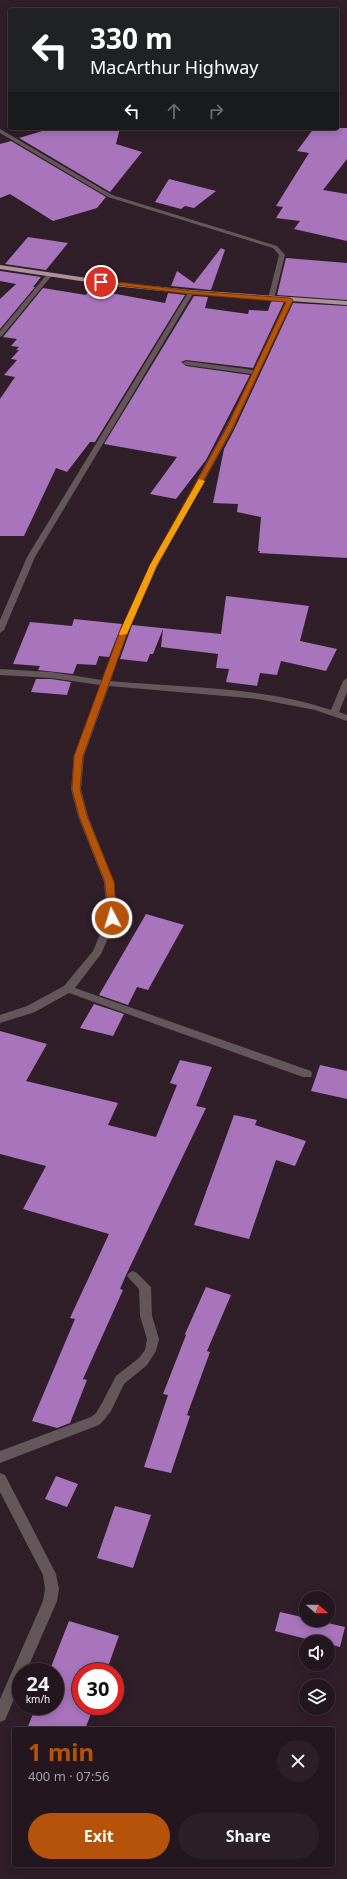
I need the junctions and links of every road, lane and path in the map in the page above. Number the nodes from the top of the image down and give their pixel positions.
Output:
1 (0, 131) edge
2 (0, 267) edge
3 (50, 274) junction
4 (191, 292) junction
5 (271, 299) junction
6 (290, 300) junction
7 (347, 303) edge
8 (0, 336) edge
9 (186, 363) dead end
10 (256, 372) junction
11 (0, 630) edge
12 (0, 672) edge
13 (347, 681) edge
14 (105, 683) junction
15 (334, 713) junction
16 (347, 718) edge
17 (68, 989) junction
18 (0, 1019) edge
19 (307, 1074) dead end
20 (133, 1276) dead end
21 (0, 1457) edge
22 (0, 1479) edge
23 (0, 1715) edge

1 - 5 street
2 - 3 highway
3 - 4 highway
3 - 8 street
4 - 5 highway
4 - 11 street
5 - 6 highway
6 - 7 highway
6 - 10 street
9 - 10 street
10 - 14 street
12 - 14 street
13 - 15 street
14 - 15 street
14 - 17 street
15 - 16 street
17 - 18 street
17 - 19 street
20 - 21 street
22 - 23 street

